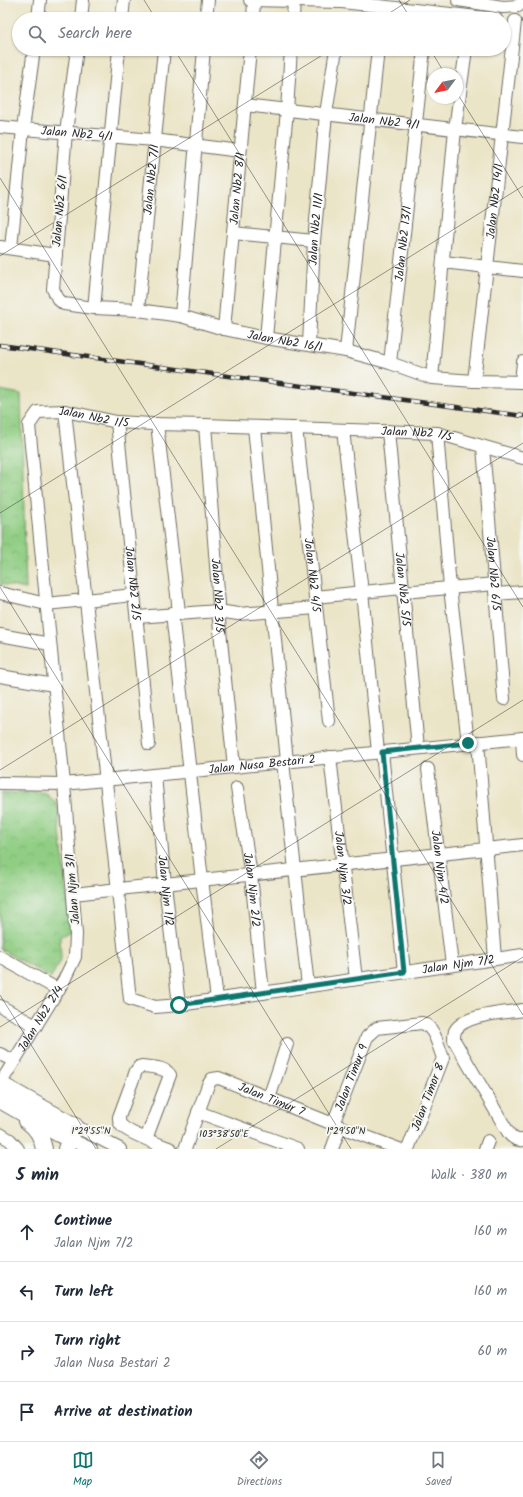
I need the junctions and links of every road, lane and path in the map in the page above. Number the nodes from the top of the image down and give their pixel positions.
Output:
1 (40, 0) edge
2 (83, 0) edge
3 (124, 0) edge
4 (208, 0) edge
5 (250, 0) edge
6 (254, 0) edge
7 (294, 0) edge
8 (458, 0) edge
9 (343, 1) edge
10 (523, 2) edge
11 (383, 7) junction
12 (39, 12) edge
13 (82, 12) edge
14 (123, 12) edge
15 (207, 12) edge
16 (253, 12) edge
17 (293, 12) edge
18 (383, 12) edge
19 (423, 12) edge
20 (514, 21) edge
21 (511, 52) edge
22 (33, 56) edge
23 (76, 56) edge
24 (118, 56) edge
25 (163, 56) edge
26 (203, 56) edge
27 (249, 56) edge
28 (291, 56) edge
29 (335, 56) edge
30 (377, 56) edge
31 (423, 56) edge
32 (465, 56) edge
33 (511, 56) edge
34 (245, 105) junction
35 (287, 110) junction
36 (326, 114) junction
37 (370, 119) junction
38 (416, 125) junction
39 (0, 127) edge
40 (23, 129) junction
41 (454, 129) junction
42 (66, 132) junction
43 (503, 135) junction
44 (111, 136) junction
45 (523, 137) edge
46 (154, 140) junction
47 (195, 145) junction
48 (240, 151) junction
49 (233, 233) junction
50 (275, 238) junction
51 (314, 241) junction
52 (5, 248) edge
53 (56, 255) junction
54 (444, 262) junction
55 (488, 268) junction
56 (523, 271) edge
57 (53, 289) joint
58 (94, 308) junction
59 (138, 310) junction
60 (180, 316) junction
61 (224, 329) junction
62 (266, 338) junction
63 (309, 344) junction
64 (346, 351) junction
65 (523, 362) edge
66 (390, 363) junction
67 (432, 378) junction
68 (474, 381) junction
69 (522, 382) edge
70 (65, 411) junction
71 (117, 422) junction
72 (157, 424) junction
73 (204, 425) junction
74 (254, 427) junction
75 (296, 428) junction
76 (343, 430) junction
77 (388, 431) junction
78 (438, 433) junction
79 (483, 448) junction
80 (523, 458) edge
81 (450, 588) junction
82 (495, 589) junction
83 (403, 590) junction
84 (362, 592) junction
85 (523, 592) edge
86 (0, 593) edge
87 (134, 595) junction
88 (86, 600) junction
89 (316, 602) junction
90 (46, 604) junction
91 (218, 611) junction
92 (272, 612) junction
93 (176, 613) junction
94 (136, 616) junction
95 (0, 635) edge
96 (50, 644) junction
97 (0, 676) edge
98 (54, 685) junction
99 (504, 699) dead end
100 (328, 721) dead end
101 (522, 738) edge
102 (473, 743) junction
103 (149, 744) dead end
104 (418, 748) junction
105 (380, 752) junction
106 (523, 755) edge
107 (330, 757) junction
108 (285, 762) junction
109 (234, 767) junction
110 (428, 770) dead end
111 (190, 771) junction
112 (155, 775) junction
113 (106, 780) junction
114 (0, 783) edge
115 (64, 784) junction
116 (237, 788) dead end
117 (523, 845) edge
118 (486, 849) junction
119 (439, 854) junction
120 (393, 859) junction
121 (344, 864) junction
122 (295, 870) junction
123 (251, 875) junction
124 (202, 880) junction
125 (165, 884) junction
126 (118, 889) junction
127 (73, 894) junction
128 (523, 955) edge
129 (0, 957) edge
130 (495, 959) junction
131 (452, 965) junction
132 (404, 972) junction
133 (356, 979) junction
134 (308, 986) junction
135 (59, 990) junction
136 (263, 993) junction
137 (217, 1000) junction
138 (179, 1005) junction
139 (0, 1006) edge
140 (523, 1010) edge
141 (36, 1026) junction
142 (371, 1032) joint
143 (287, 1044) dead end
144 (0, 1054) edge
145 (14, 1061) junction
146 (0, 1084) edge
147 (269, 1098) junction
148 (0, 1100) edge
149 (198, 1112) junction
150 (337, 1126) junction
151 (0, 1134) edge
152 (67, 1134) edge
153 (146, 1138) junction
154 (523, 1140) edge
155 (18, 1149) edge
156 (44, 1149) edge
157 (53, 1149) edge
158 (91, 1149) edge
159 (120, 1149) edge
160 (171, 1149) edge
161 (185, 1149) edge
162 (298, 1149) edge
163 (332, 1149) edge
164 (399, 1149) edge
165 (408, 1149) edge

1 - 12 street
2 - 13 street
3 - 14 street
4 - 15 street
5 - 6 street
6 - 7 street
6 - 16 street
7 - 9 street
7 - 17 street
8 - 10 street
9 - 11 street
11 - 18 street
11 - 19 street
20 - 21 street, Jalan Nb2 14/1
22 - 40 street
23 - 42 street, Jalan Nb2 6/1
24 - 44 street
25 - 46 street, Jalan Nb2 7/1
26 - 47 street
27 - 34 street, Jalan Nb2 8/1
28 - 35 street
29 - 36 street, Jalan Nb2 11/1
30 - 37 street
31 - 38 street, Jalan Nb2 13/1
32 - 41 street
33 - 43 street, Jalan Nb2 14/1
34 - 35 street, Jalan Nb2 9/1
34 - 48 street, Jalan Nb2 8/1
35 - 36 street, Jalan Nb2 9/1
35 - 50 street
36 - 37 street, Jalan Nb2 9/1
36 - 51 street, Jalan Nb2 11/1
37 - 38 street, Jalan Nb2 9/1
37 - 64 street
38 - 41 street, Jalan Nb2 9/1
38 - 66 street, Jalan Nb2 13/1
39 - 40 street, Jalan Nb2 4/1
40 - 42 street, Jalan Nb2 4/1
40 - 52 street
41 - 43 street, Jalan Nb2 9/1
41 - 54 street
42 - 44 street, Jalan Nb2 4/1
42 - 53 street, Jalan Nb2 6/1
43 - 45 street, Jalan Nb2 9/1
43 - 55 street, Jalan Nb2 14/1
44 - 46 street, Jalan Nb2 4/1
44 - 58 street
46 - 47 street, Jalan Nb2 4/1
46 - 59 street, Jalan Nb2 7/1
47 - 48 street, Jalan Nb2 4/1
47 - 60 street
48 - 49 street, Jalan Nb2 8/1
49 - 50 street
49 - 61 street, Jalan Nb2 8/1
50 - 51 street
50 - 62 street
51 - 63 street, Jalan Nb2 11/1
52 - 53 street
53 - 57 street, Jalan Nb2 6/1
54 - 55 street
54 - 67 street
55 - 56 street
55 - 68 street, Jalan Nb2 14/1
57 - 58 street, Jalan Nb2 16/1
58 - 59 street, Jalan Nb2 16/1
59 - 60 street, Jalan Nb2 16/1
60 - 61 street, Jalan Nb2 16/1
61 - 62 street, Jalan Nb2 16/1
62 - 63 street, Jalan Nb2 16/1
63 - 64 street, Jalan Nb2 16/1
64 - 66 street, Jalan Nb2 16/1
65 - 69 street
66 - 67 street, Jalan Nb2 16/1
67 - 68 street, Jalan Nb2 16/1
68 - 69 street, Jalan Nb2 16/1
70 - 71 street, Jalan Nb2 1/5
70 - 88 street
70 - 90 street, Jalan Nb2 1/5
71 - 72 street, Jalan Nb2 1/5
71 - 87 street, Jalan Nb2 2/5
72 - 73 street, Jalan Nb2 1/5
72 - 93 street
73 - 74 street, Jalan Nb2 1/5
73 - 91 street, Jalan Nb2 3/5
74 - 75 street, Jalan Nb2 1/5
74 - 92 street
75 - 76 street, Jalan Nb2 1/5
75 - 89 street, Jalan Nb2 4/5
76 - 77 street, Jalan Nb2 1/5
76 - 84 street
77 - 78 street, Jalan Nb2 1/5
77 - 83 street, Jalan Nb2 5/5
78 - 79 street, Jalan Nb2 1/5
78 - 81 street
79 - 80 street, Jalan Nb2 1/5
79 - 82 street, Jalan Nb2 6/5
81 - 82 street
81 - 83 street
81 - 102 street
82 - 85 street
82 - 99 street, Jalan Nb2 6/5
83 - 84 street
83 - 104 street, Jalan Nb2 5/5
84 - 89 street
84 - 105 street
86 - 90 street
87 - 88 street
87 - 94 street, Jalan Nb2 2/5
88 - 90 street
88 - 113 street
89 - 92 street
89 - 100 street, Jalan Nb2 4/5
90 - 96 street, Jalan Nb2 1/5
91 - 92 street
91 - 93 street
91 - 109 street, Jalan Nb2 3/5
92 - 108 street
93 - 94 street
93 - 111 street
94 - 103 street, Jalan Nb2 2/5
95 - 96 street
96 - 98 street, Jalan Nb2 1/5
97 - 98 street
98 - 115 street, Jalan Nb2 1/5
101 - 102 street, Jalan Nusa Bestari 2
101 - 106 street
102 - 104 street, Jalan Nusa Bestari 2
102 - 118 street
104 - 105 street, Jalan Nusa Bestari 2
105 - 107 street, Jalan Nusa Bestari 2
105 - 120 street
107 - 108 street, Jalan Nusa Bestari 2
107 - 121 street, Jalan Njm 3/2
108 - 109 street, Jalan Nusa Bestari 2
108 - 122 street
109 - 111 street, Jalan Nusa Bestari 2
110 - 119 street, Jalan Njm 4/2
111 - 112 street, Jalan Nusa Bestari 2
111 - 124 street
112 - 113 street, Jalan Nusa Bestari 2
112 - 125 street, Jalan Njm 1/2
113 - 115 street, Jalan Nusa Bestari 2
113 - 126 street
114 - 115 street, Jalan Nusa Bestari 2
115 - 127 street, Jalan Njm 3/1
116 - 123 street, Jalan Njm 2/2
117 - 118 street
118 - 119 street
118 - 130 street
119 - 120 street
119 - 131 street, Jalan Njm 4/2
120 - 121 street
120 - 132 street
121 - 122 street
121 - 133 street, Jalan Njm 3/2
122 - 123 street
122 - 134 street
123 - 124 street
123 - 136 street, Jalan Njm 2/2
124 - 125 street
124 - 137 street
125 - 126 street
125 - 138 street, Jalan Njm 1/2
126 - 127 street
126 - 138 street, Jalan Njm 7/2
127 - 135 street, Jalan Njm 3/1
128 - 130 street, Jalan Njm 7/2
129 - 135 street, Jalan Nb2 2/4
130 - 131 street, Jalan Njm 7/2
131 - 132 street, Jalan Njm 7/2
132 - 133 street, Jalan Njm 7/2
133 - 134 street, Jalan Njm 7/2
134 - 136 street, Jalan Njm 7/2
135 - 141 street, Jalan Nb2 2/4
136 - 137 street, Jalan Njm 7/2
137 - 138 street, Jalan Njm 7/2
139 - 141 street
140 - 154 street
141 - 145 street, Jalan Nb2 2/4
142 - 150 street, Jalan Timur 9
142 - 165 street, Jalan Timor 8
143 - 147 street
144 - 145 street
145 - 146 street, Jalan Nb2 2/4
146 - 152 main road
147 - 149 street, Jalan Timur 7
147 - 150 street, Jalan Timur 7
148 - 152 main road
148 - 156 main road
149 - 161 street
149 - 162 street
150 - 163 street, Jalan Timur 9
150 - 164 street, Jalan Timur 7
151 - 155 street
152 - 157 main road
152 - 158 street
152 - 159 street
153 - 153 street
153 - 160 street

